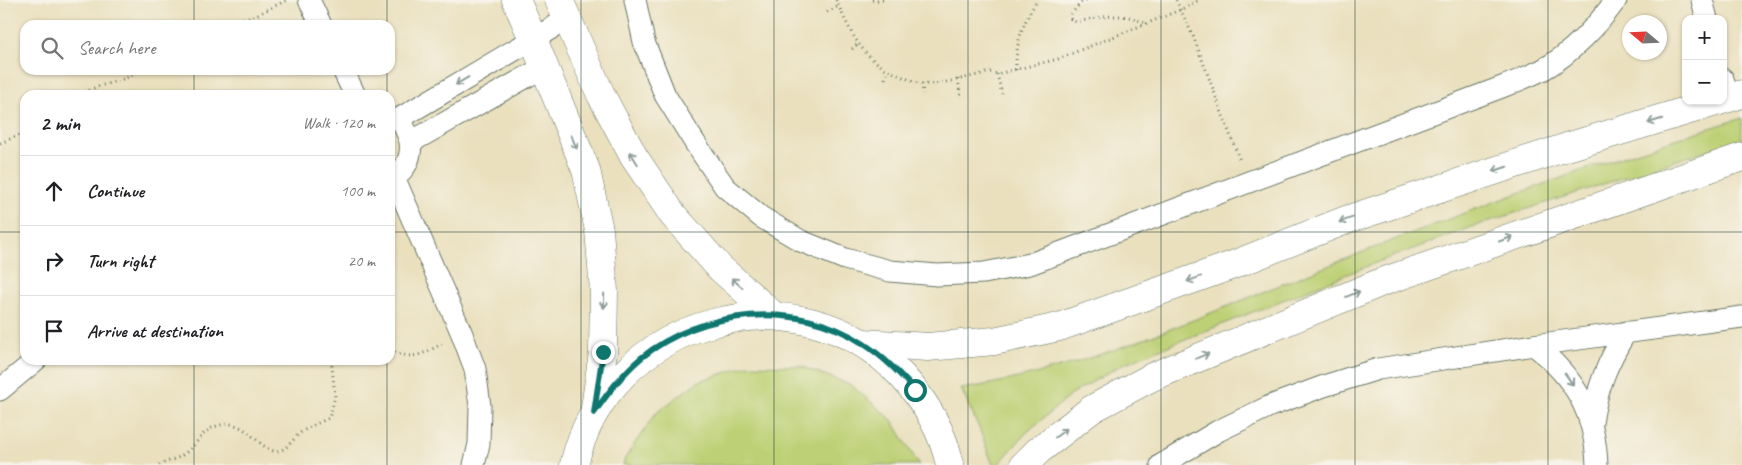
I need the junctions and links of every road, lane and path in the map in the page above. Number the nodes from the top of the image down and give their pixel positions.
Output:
1 (288, 0) edge
2 (309, 0) edge
3 (516, 0) edge
4 (635, 0) edge
5 (836, 0) edge
6 (872, 0) edge
7 (887, 0) edge
8 (1038, 0) edge
9 (1086, 0) edge
10 (1176, 0) edge
11 (1198, 0) edge
12 (1616, 0) edge
13 (1702, 0) edge
14 (1079, 1) edge
15 (839, 6) junction
16 (563, 9) edge
17 (1180, 10) junction
18 (827, 12) dead end
19 (1706, 15) edge
20 (236, 20) edge
21 (319, 20) edge
22 (1144, 23) junction
23 (533, 39) junction
24 (858, 44) junction
25 (852, 49) dead end
26 (544, 67) junction
27 (1016, 70) junction
28 (888, 71) junction
29 (997, 74) junction
30 (130, 75) edge
31 (345, 75) edge
32 (885, 79) dead end
33 (958, 79) junction
34 (922, 84) junction
35 (87, 90) edge
36 (353, 90) edge
37 (923, 94) dead end
38 (1002, 94) dead end
39 (601, 95) junction
40 (961, 98) dead end
41 (1694, 105) edge
42 (563, 114) junction
43 (395, 117) edge
44 (395, 120) edge
45 (20, 135) edge
46 (411, 142) junction
47 (0, 143) edge
48 (1742, 157) edge
49 (395, 176) edge
50 (1248, 182) junction
51 (395, 185) edge
52 (773, 315) junction
53 (1742, 318) edge
54 (1626, 332) junction
55 (462, 334) junction
56 (863, 343) junction
57 (1534, 345) junction
58 (395, 352) edge
59 (30, 365) edge
60 (332, 365) edge
61 (0, 390) edge
62 (594, 413) junction
63 (1592, 423) junction
64 (159, 465) edge
65 (474, 465) edge
66 (574, 465) edge
67 (950, 465) edge
68 (1024, 465) edge
69 (1161, 465) edge
70 (1597, 465) edge

1 - 20 path
2 - 21 street
3 - 23 street
4 - 50 street
5 - 15 path
6 - 7 path
8 - 27 path
9 - 14 path
10 - 17 path
11 - 17 path
12 - 50 street
13 - 19 street
14 - 22 path
15 - 18 path
15 - 24 path
16 - 23 street
16 - 39 street
17 - 22 path
17 - 50 path
22 - 27 path
23 - 26 street
23 -> 43 street
24 - 25 path
24 - 28 path
26 - 42 street
26 - 46 street
27 - 29 path
28 - 32 path
28 - 34 path
29 - 33 path
29 - 38 path
30 - 35 path
31 - 36 street
33 - 34 path
33 - 40 path
34 - 37 path
39 - 42 street
52 -> 39 street
41 -> 56 street
42 -> 62 street
44 - 46 street
45 - 47 path
46 - 49 street
68 -> 48 street
51 - 55 street
52 - 56 street
52 - 62 street
53 - 54 street
54 - 57 street
54 - 63 street
55 - 58 path
55 - 65 street
56 - 67 street
57 -> 63 street
57 - 69 street
59 - 61 street
60 - 64 path
62 - 66 street
63 - 70 street

